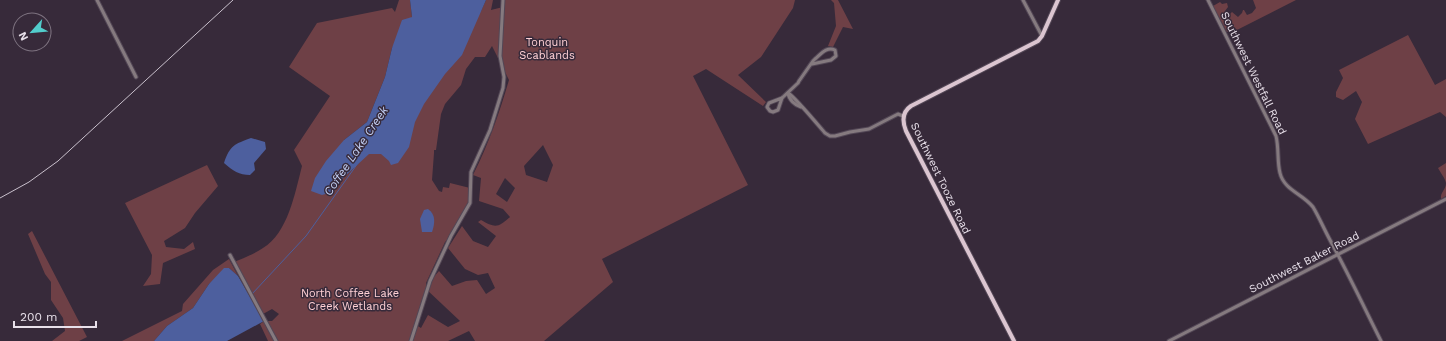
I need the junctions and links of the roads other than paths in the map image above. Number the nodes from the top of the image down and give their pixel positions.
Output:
1 (97, 0) edge
2 (503, 0) edge
3 (1023, 0) edge
4 (1058, 0) edge
5 (1208, 0) edge
6 (1042, 36) junction
7 (812, 64) junction
8 (136, 77) dead end
9 (788, 93) junction
10 (782, 98) junction
11 (903, 116) junction
12 (1446, 199) edge
13 (230, 255) dead end
14 (1338, 255) junction
15 (276, 341) edge
16 (411, 341) edge
17 (1014, 341) edge
18 (1169, 341) edge
19 (1381, 341) edge

1 - 8 street
2 - 16 street
3 - 6 street
4 - 6 main road
5 - 14 street, Southwest Westfall Road
6 - 11 main road, Southwest Tooze Road
7 - 7 street
7 - 9 street
9 - 10 street
9 - 11 street
10 - 10 street
11 - 17 main road, Southwest Tooze Road
12 - 14 street, Southwest Baker Road
13 - 15 street
14 - 18 street, Southwest Baker Road
14 - 19 street, Southwest Westfall Road

